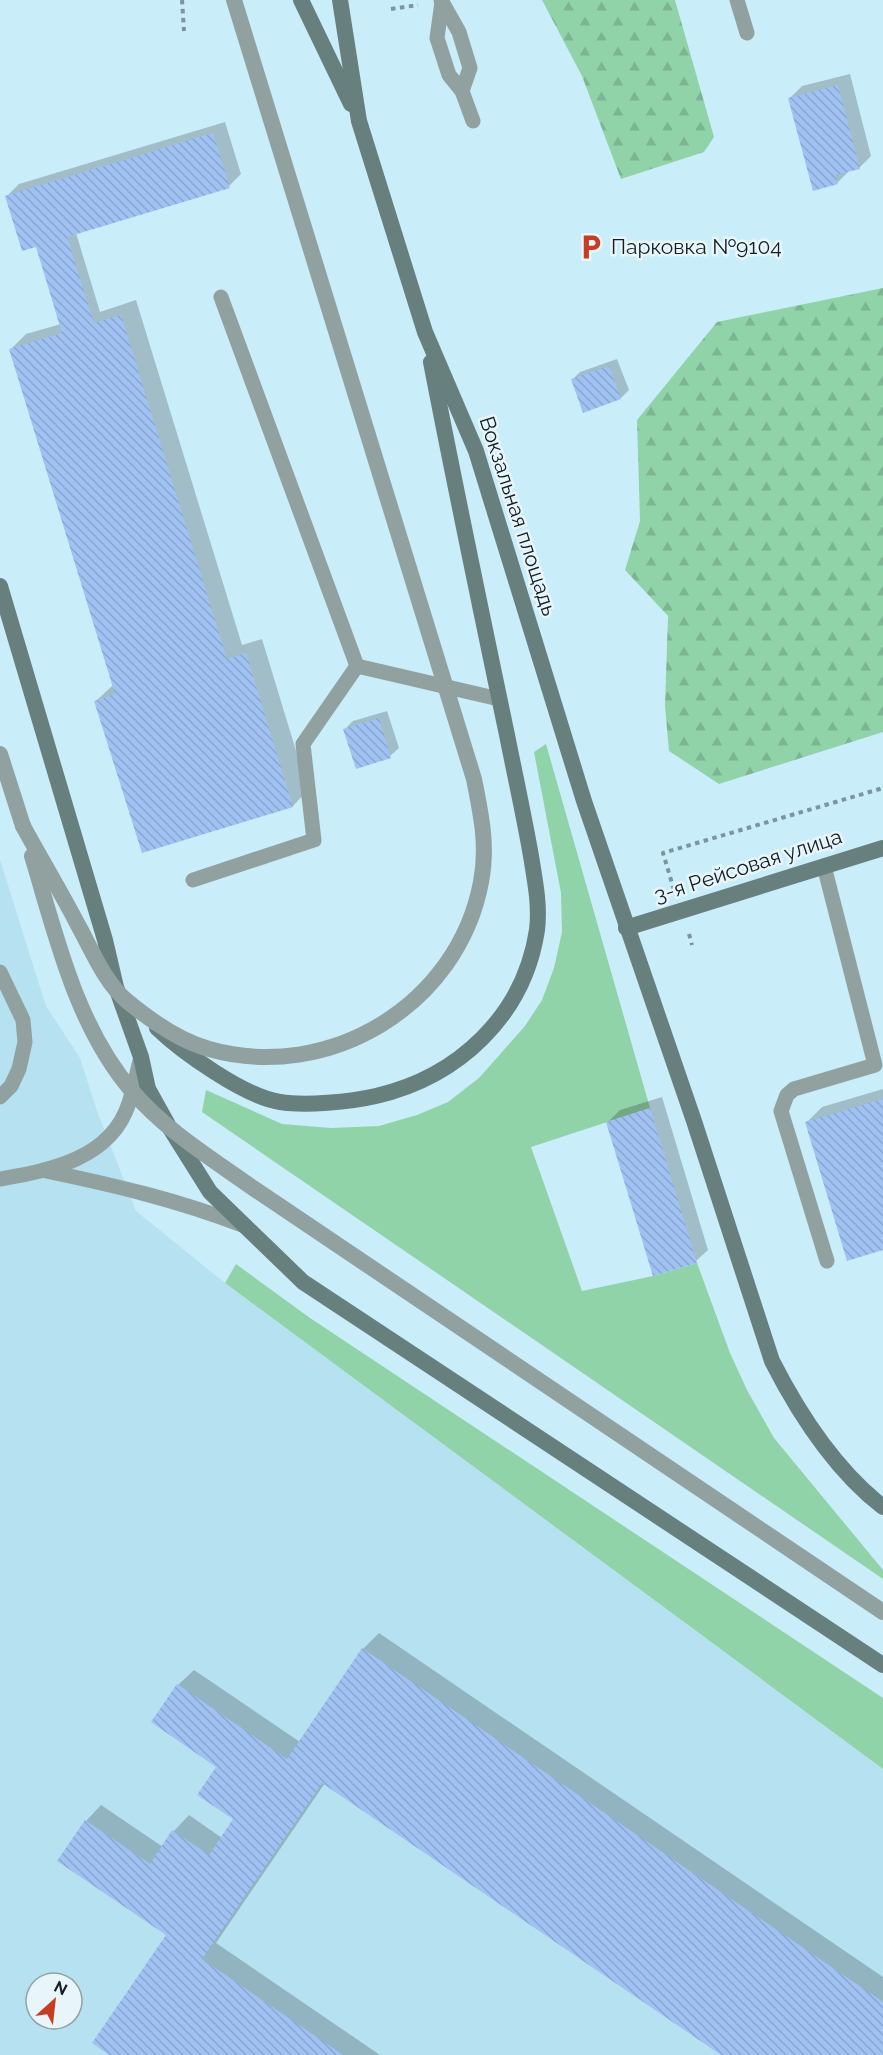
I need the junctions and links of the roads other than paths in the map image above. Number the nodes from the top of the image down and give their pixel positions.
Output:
1 (234, 0) edge
2 (301, 0) edge
3 (340, 0) edge
4 (737, 0) edge
5 (442, 1) edge
6 (747, 33) dead end
7 (462, 91) junction
8 (473, 120) dead end
9 (359, 121) junction
10 (221, 297) dead end
11 (425, 332) junction
12 (0, 586) edge
13 (357, 666) junction
14 (499, 699) junction
15 (0, 754) edge
16 (23, 826) junction
17 (883, 848) edge
18 (824, 866) junction
19 (193, 880) dead end
20 (626, 928) junction
21 (0, 972) edge
22 (116, 987) junction
23 (141, 1057) junction
24 (0, 1096) edge
25 (46, 1171) junction
26 (0, 1179) edge
27 (242, 1225) junction
28 (827, 1261) dead end
29 (883, 1507) edge
30 (883, 1612) edge
31 (883, 1665) edge

1 - 16 street, bridge
2 - 9 main road, Вокзальная площадь
3 - 9 main road, Вокзальная площадь
4 - 6 lane
5 - 7 lane
5 - 7 lane
7 - 8 lane
9 - 11 main road, Вокзальная площадь
10 - 13 lane
11 - 14 main road
11 - 20 main road, Вокзальная площадь
12 - 22 main road
13 - 14 lane
13 - 19 lane
14 - 22 main road
15 - 16 street
16 - 30 street, bridge
17 - 18 main road, 3-я Рейсовая улица
18 - 20 main road, 3-я Рейсовая улица
18 - 28 lane
20 - 29 main road, Вокзальная площадь
21 - 24 lane
22 - 23 main road
23 - 25 lane
23 - 27 main road
25 - 26 lane
25 - 27 lane
27 - 31 main road

